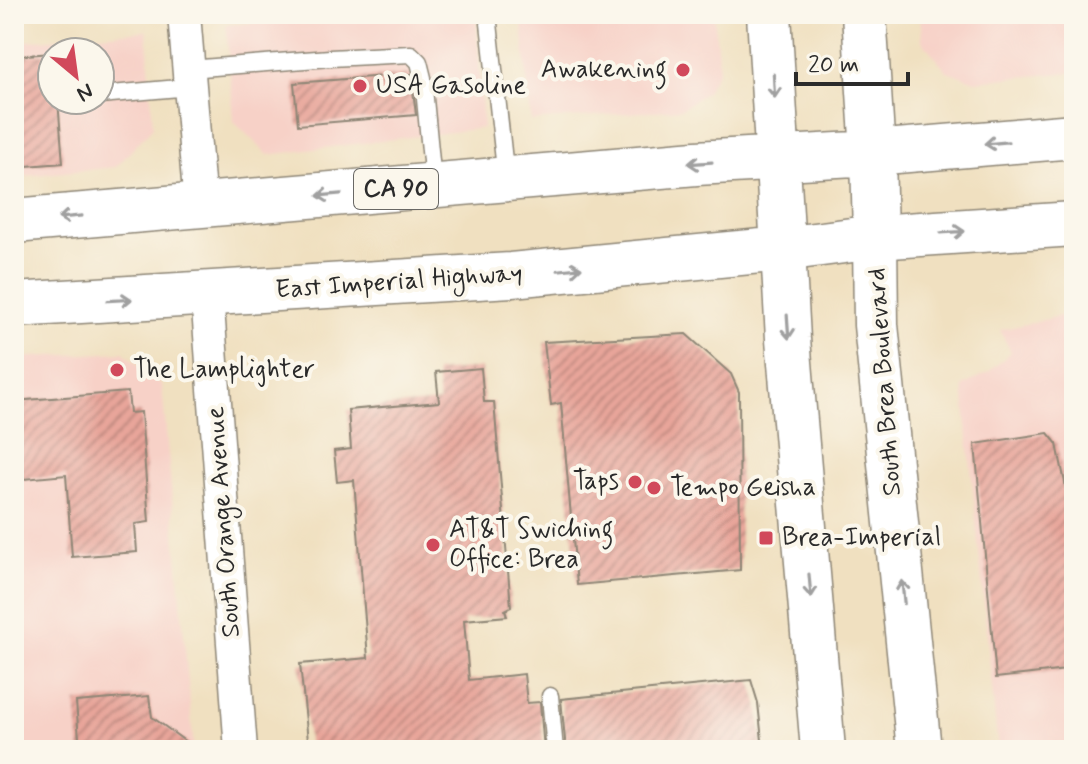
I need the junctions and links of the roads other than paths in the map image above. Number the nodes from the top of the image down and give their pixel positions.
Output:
1 (184, 14) edge
2 (488, 14) edge
3 (769, 14) edge
4 (864, 14) edge
5 (190, 78) junction
6 (116, 92) edge
7 (1074, 136) edge
8 (873, 153) junction
9 (778, 159) junction
10 (506, 180) junction
11 (434, 186) junction
12 (200, 206) junction
13 (14, 221) edge
14 (1074, 224) edge
15 (875, 237) junction
16 (783, 249) junction
17 (207, 295) junction
18 (14, 305) edge
19 (550, 696) dead end
20 (241, 750) edge
21 (555, 750) edge
22 (823, 750) edge
23 (919, 750) edge

1 - 5 street
2 - 10 lane
3 -> 9 main road
4 - 8 main road, South Brea Boulevard
5 - 6 lane
5 - 11 lane
5 - 12 street
7 -> 8 main road, CA 90
8 - 9 main road, CA 90
8 - 15 main road, South Brea Boulevard
9 -> 10 main road, CA 90
9 - 16 main road
10 - 11 main road, CA 90
11 -> 12 main road, CA 90
12 -> 13 main road, CA 90
15 -> 14 main road, East Imperial Highway
15 - 16 main road, East Imperial Highway
23 -> 15 main road, South Brea Boulevard
17 -> 16 main road, East Imperial Highway
16 -> 22 main road
18 -> 17 main road, East Imperial Highway
17 - 20 street, South Orange Avenue
19 - 21 lane

